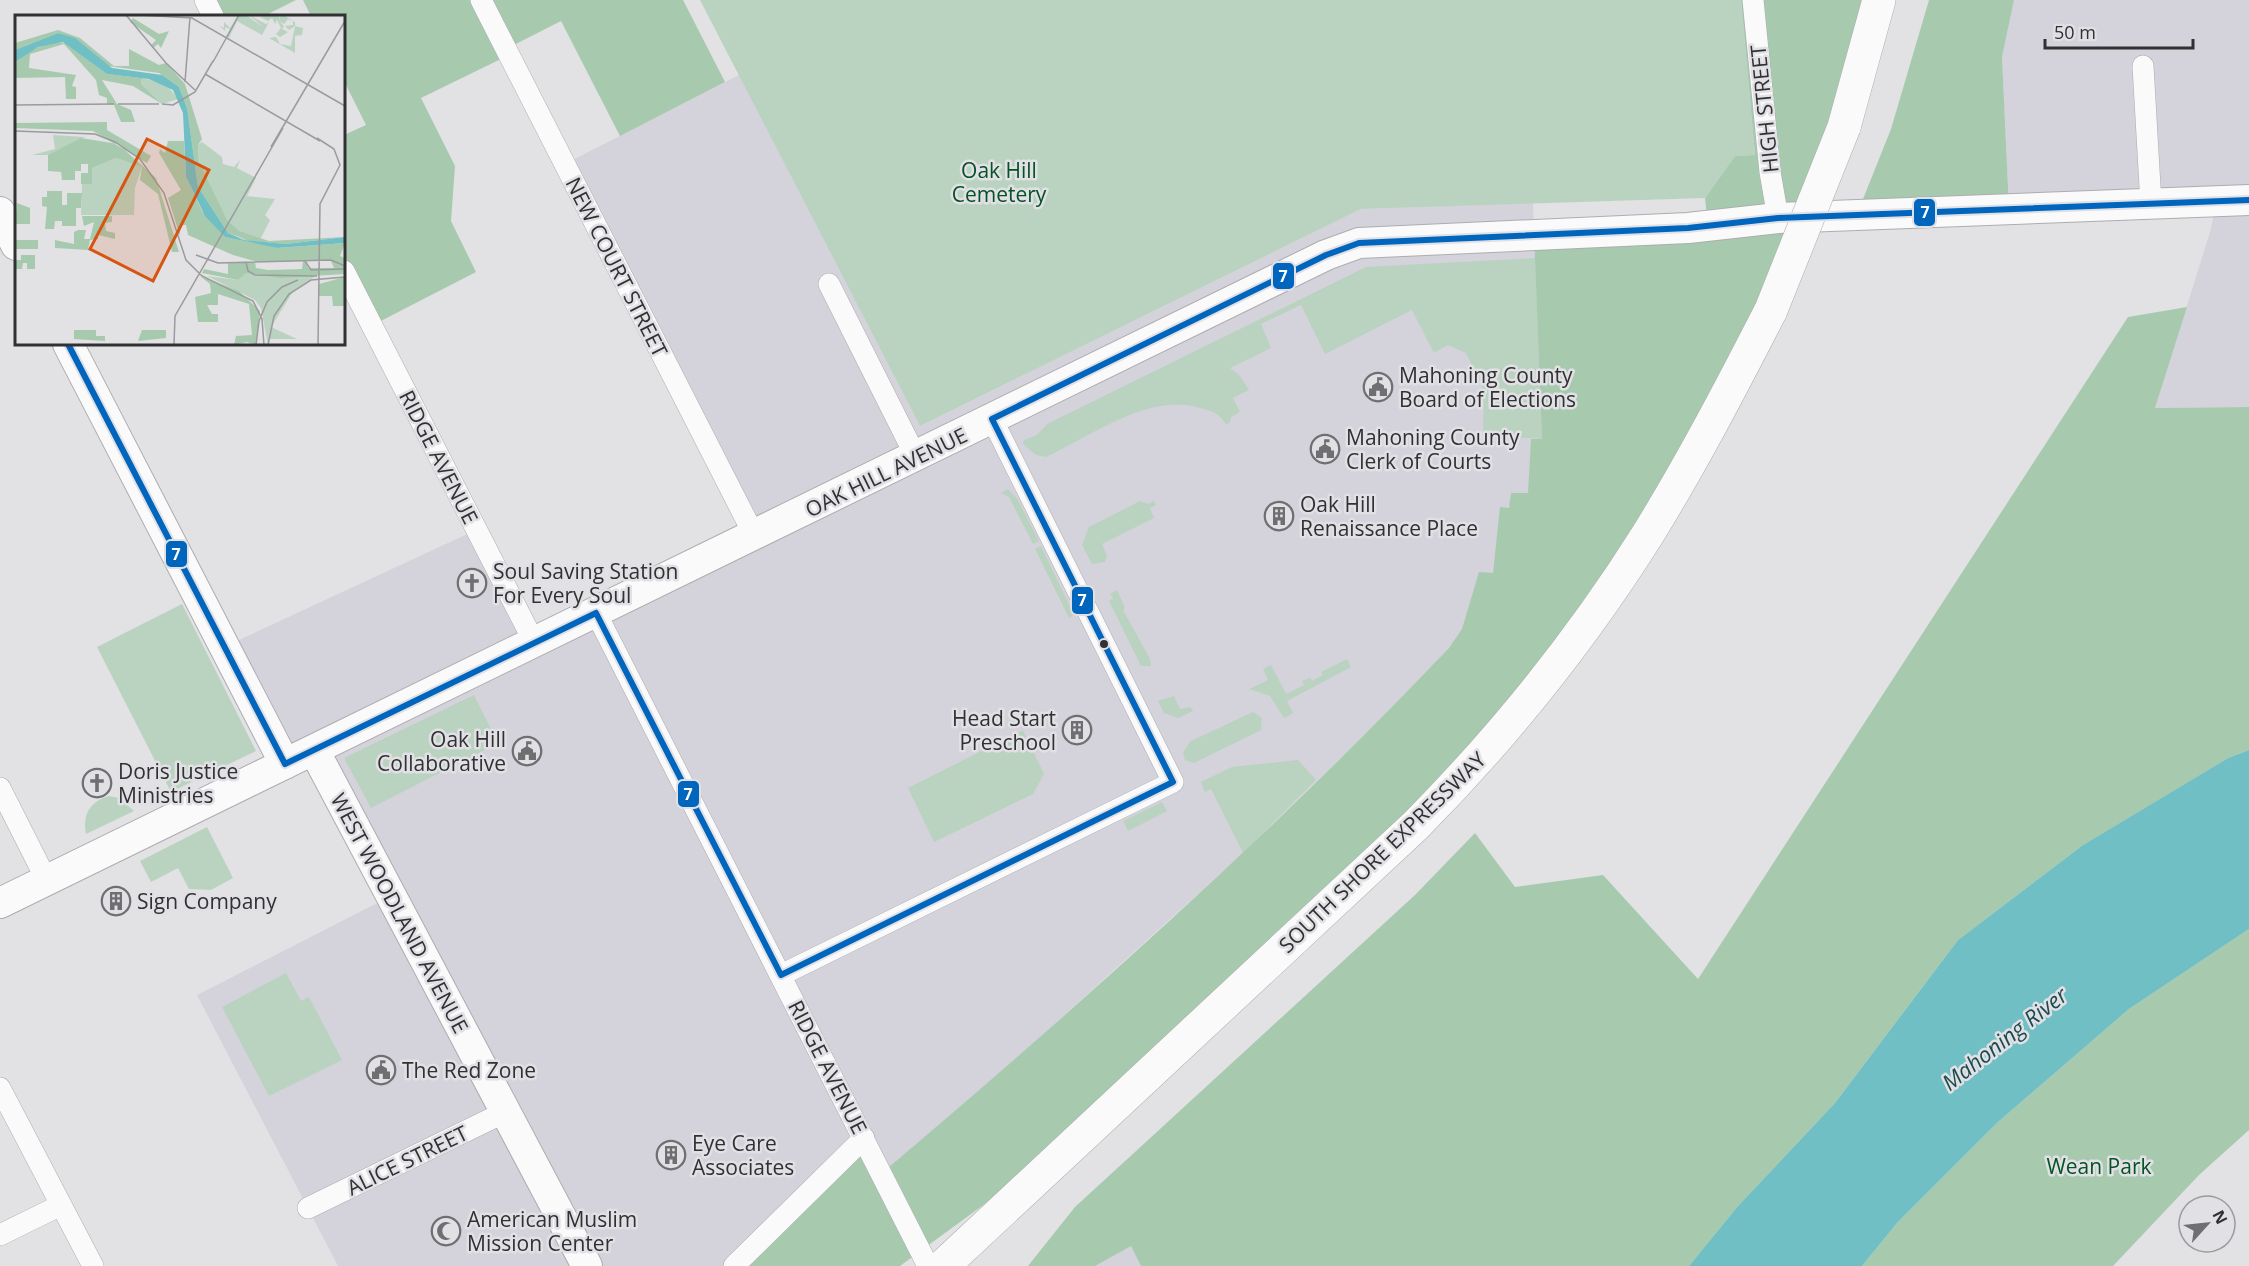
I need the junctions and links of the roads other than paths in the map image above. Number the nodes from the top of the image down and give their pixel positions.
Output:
1 (205, 0) edge
2 (481, 0) edge
3 (1753, 0) edge
4 (1879, 0) edge
5 (212, 15) edge
6 (2143, 66) dead end
7 (2249, 200) edge
8 (2151, 204) junction
9 (1778, 218) junction
10 (345, 273) edge
11 (829, 284) dead end
12 (69, 345) edge
13 (992, 419) junction
14 (916, 457) junction
15 (754, 535) junction
16 (596, 613) junction
17 (534, 642) junction
18 (314, 750) junction
19 (285, 764) junction
20 (0, 788) edge
21 (47, 881) junction
22 (0, 903) edge
23 (780, 975) junction
24 (0, 1088) edge
25 (505, 1112) junction
26 (864, 1138) junction
27 (61, 1204) junction
28 (308, 1208) dead end
29 (0, 1235) edge
30 (93, 1266) edge
31 (587, 1266) edge
32 (734, 1266) edge
33 (928, 1266) edge
34 (943, 1266) edge

1 - 5 street
2 - 15 street, NEW COURT STREET
3 - 9 street, HIGH STREET
4 - 34 highway, SOUTH SHORE EXPRESSWAY, bridge
6 - 8 street
7 - 8 street, OAK HILL AVENUE
8 - 9 street, OAK HILL AVENUE
9 - 13 street, OAK HILL AVENUE
10 - 17 street, RIDGE AVENUE
11 - 14 street
12 - 19 street
13 - 14 street, OAK HILL AVENUE
13 - 23 street
14 - 15 street, OAK HILL AVENUE
15 - 16 street, OAK HILL AVENUE
16 - 17 street, OAK HILL AVENUE
16 - 23 street, RIDGE AVENUE
17 - 18 street, OAK HILL AVENUE
18 - 19 street, OAK HILL AVENUE
18 - 25 street, WEST WOODLAND AVENUE
19 - 21 street, OAK HILL AVENUE
20 - 21 street
21 - 22 street, OAK HILL AVENUE
23 - 26 street, RIDGE AVENUE
24 - 27 street
25 - 28 street, ALICE STREET
25 - 31 street, WEST WOODLAND AVENUE
26 - 32 street
26 - 33 street, RIDGE AVENUE
27 - 29 street
27 - 30 street

